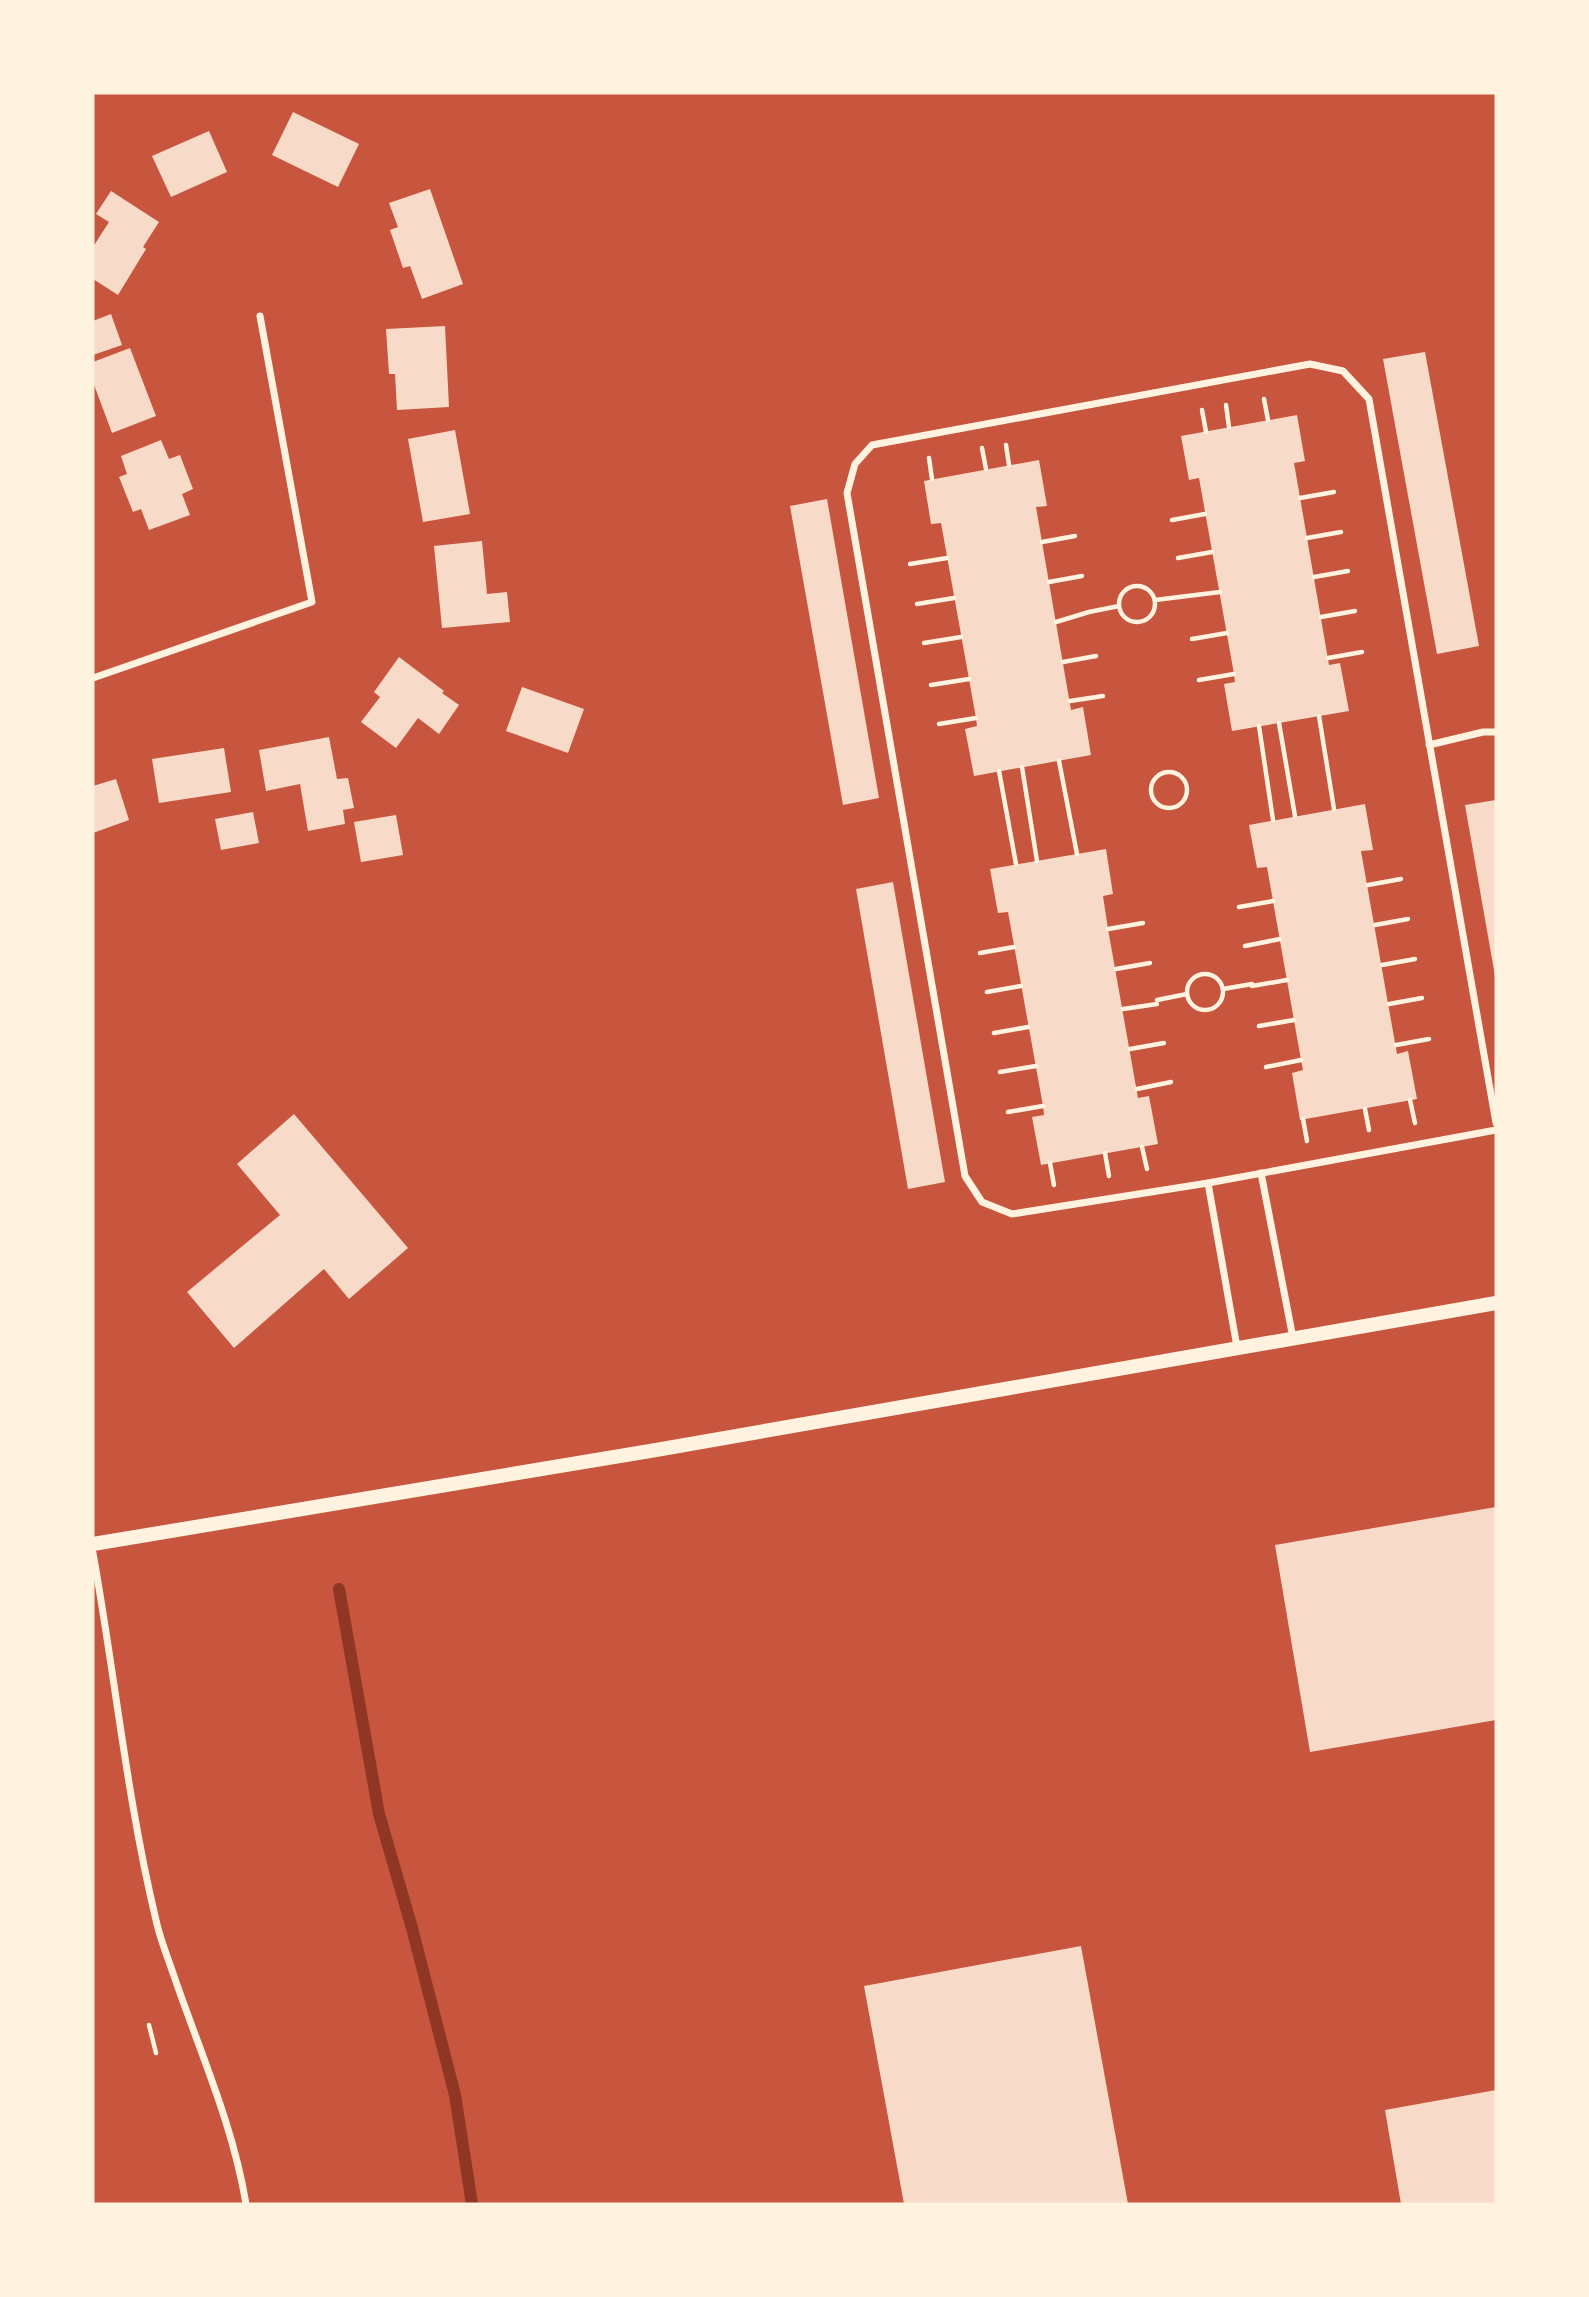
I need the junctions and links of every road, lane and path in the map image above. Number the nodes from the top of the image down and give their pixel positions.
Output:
1 (260, 316) dead end
2 (1264, 399) dead end
3 (1226, 405) dead end
4 (1202, 410) dead end
5 (1268, 420) dead end
6 (1229, 427) dead end
7 (1206, 432) dead end
8 (1006, 445) dead end
9 (982, 448) dead end
10 (929, 458) dead end
11 (1009, 465) dead end
12 (986, 469) dead end
13 (932, 479) dead end
14 (1334, 492) dead end
15 (1300, 498) dead end
16 (1205, 513) dead end
17 (1172, 520) dead end
18 (1341, 532) dead end
19 (1075, 536) dead end
20 (1307, 538) dead end
21 (1042, 542) dead end
22 (1212, 552) dead end
23 (947, 558) dead end
24 (1178, 558) dead end
25 (910, 564) dead end
26 (1348, 571) dead end
27 (1082, 576) dead end
28 (1314, 577) dead end
29 (1049, 582) dead end
30 (1220, 592) dead end
31 (954, 598) dead end
32 (1154, 600) junction
33 (917, 604) dead end
34 (1119, 606) junction
35 (1355, 611) dead end
36 (1321, 617) dead end
37 (1056, 622) dead end
38 (1227, 633) dead end
39 (961, 637) dead end
40 (1192, 639) dead end
41 (924, 643) dead end
42 (1362, 652) dead end
43 (1096, 656) dead end
44 (1328, 658) dead end
45 (1063, 662) dead end
46 (1234, 674) dead end
47 (93, 678) edge
48 (969, 679) dead end
49 (1199, 680) dead end
50 (931, 685) dead end
51 (1103, 696) dead end
52 (1070, 701) dead end
53 (1319, 716) dead end
54 (976, 718) dead end
55 (1279, 723) dead end
56 (939, 724) dead end
57 (1259, 726) dead end
58 (1496, 732) edge
59 (1429, 745) junction
60 (1059, 761) dead end
61 (1022, 767) dead end
62 (999, 771) dead end
63 (1158, 776) joint
64 (1334, 809) dead end
65 (1295, 816) dead end
66 (1273, 820) dead end
67 (1077, 854) dead end
68 (1037, 861) dead end
69 (1016, 864) dead end
70 (1401, 879) dead end
71 (1368, 885) dead end
72 (1273, 901) dead end
73 (1238, 907) dead end
74 (1408, 919) dead end
75 (1143, 923) dead end
76 (1375, 925) dead end
77 (1108, 929) dead end
78 (1280, 939) dead end
79 (1245, 946) dead end
80 (1014, 947) dead end
81 (980, 953) dead end
82 (1415, 959) dead end
83 (1150, 963) dead end
84 (1382, 965) dead end
85 (1116, 969) dead end
86 (1287, 981) dead end
87 (1021, 986) dead end
88 (1223, 989) junction
89 (986, 992) dead end
90 (1187, 995) junction
91 (1422, 998) dead end
92 (1389, 1004) dead end
93 (1123, 1009) dead end
94 (1294, 1020) dead end
95 (1259, 1026) dead end
96 (1028, 1027) dead end
97 (994, 1033) dead end
98 (1429, 1039) dead end
99 (1164, 1043) dead end
100 (1396, 1045) dead end
101 (1130, 1049) dead end
102 (1301, 1060) dead end
103 (1036, 1066) dead end
104 (1266, 1067) dead end
105 (1000, 1072) dead end
106 (1171, 1082) dead end
107 (1137, 1089) dead end
108 (1410, 1100) dead end
109 (1043, 1106) dead end
110 (1365, 1108) dead end
111 (1008, 1112) dead end
112 (1303, 1119) dead end
113 (1415, 1123) dead end
114 (1496, 1123) edge
115 (1369, 1130) dead end
116 (1496, 1130) edge
117 (1307, 1141) dead end
118 (1142, 1147) dead end
119 (1105, 1153) dead end
120 (1050, 1163) dead end
121 (1147, 1169) dead end
122 (1261, 1173) junction
123 (1109, 1176) dead end
124 (1208, 1183) junction
125 (1054, 1185) dead end
126 (1496, 1303) edge
127 (1293, 1338) junction
128 (1237, 1347) junction
129 (93, 1544) edge
130 (93, 1553) edge
131 (149, 2025) dead end
132 (156, 2053) dead end
133 (246, 2204) edge

1 - 47 street
2 - 5 path
3 - 6 path
4 - 7 path
8 - 11 path
9 - 12 path
10 - 13 path
14 - 15 path
16 - 17 path
18 - 20 path
19 - 21 path
22 - 24 path
23 - 25 path
26 - 28 path
27 - 29 path
30 - 32 path
31 - 33 path
32 - 34 path
32 - 34 path
34 - 37 path
35 - 36 path
38 - 40 path
39 - 41 path
42 - 44 path
43 - 45 path
46 - 49 path
48 - 50 path
51 - 52 path
53 - 64 path
54 - 56 path
55 - 65 path
57 - 66 path
58 - 59 street
59 - 114 street
59 - 124 street
60 - 67 path
61 - 68 path
62 - 69 path
63 - 63 path
70 - 71 path
72 - 73 path
74 - 76 path
75 - 77 path
78 - 79 path
80 - 81 path
82 - 84 path
83 - 85 path
86 - 88 path
87 - 89 path
88 - 90 path
88 - 90 path
90 - 93 path
91 - 92 path
94 - 95 path
96 - 97 path
98 - 100 path
99 - 101 path
102 - 104 path
103 - 105 path
106 - 107 path
108 - 113 path
109 - 111 path
110 - 115 path
112 - 117 path
116 - 122 street
118 - 121 path
119 - 123 path
120 - 125 path
122 - 124 street
122 - 127 street
124 - 128 street
126 - 127 main road
127 - 128 main road
128 - 129 main road
130 - 133 street
131 - 132 path

